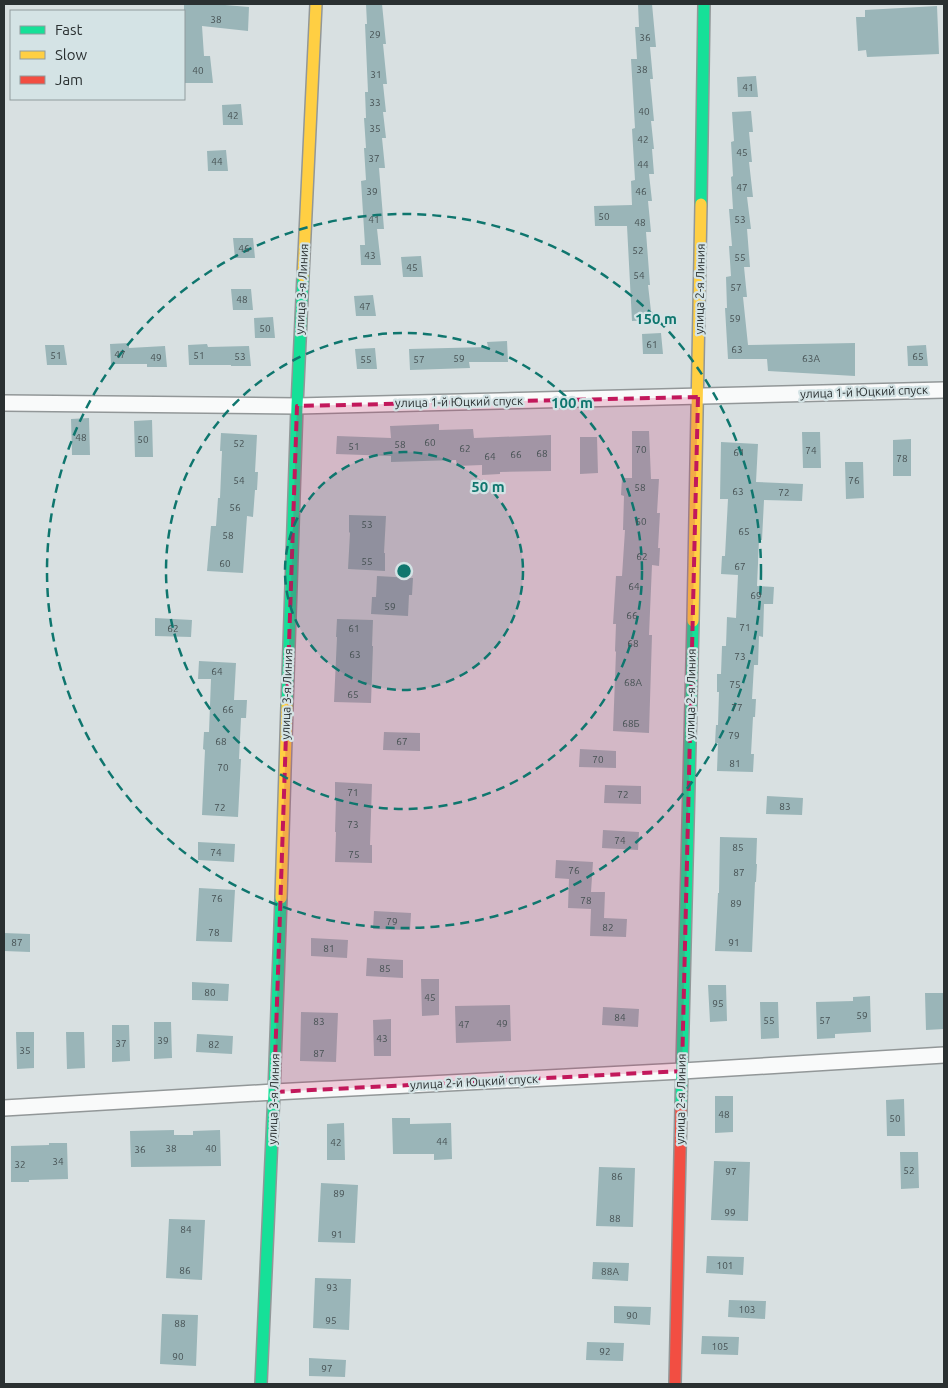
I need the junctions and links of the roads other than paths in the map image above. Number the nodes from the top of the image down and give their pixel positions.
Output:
1 (316, 4) edge
2 (704, 4) edge
3 (944, 390) edge
4 (698, 397) junction
5 (4, 403) edge
6 (297, 406) junction
7 (944, 1055) edge
8 (682, 1071) junction
9 (274, 1092) junction
10 (4, 1108) edge
11 (262, 1384) edge
12 (675, 1384) edge

1 - 6 street, улица 3-я Линия
2 - 4 street, улица 2-я Линия
3 - 4 street, улица 1-й Юцкий спуск
4 - 6 street, улица 1-й Юцкий спуск
4 - 8 street, улица 2-я Линия
5 - 6 street, улица 1-й Юцкий спуск
6 - 9 street, улица 3-я Линия
7 - 8 street, улица 2-й Юцкий спуск
8 - 9 street, улица 2-й Юцкий спуск
8 - 12 street, улица 2-я Линия
9 - 10 street, улица 2-й Юцкий спуск
9 - 11 street, улица 3-я Линия

